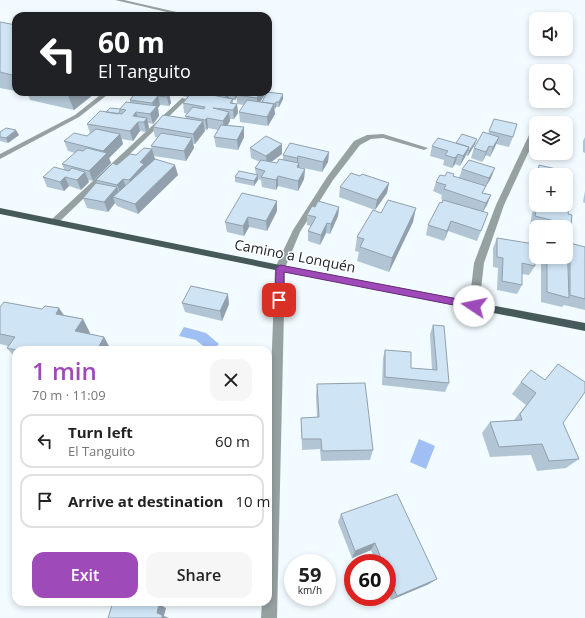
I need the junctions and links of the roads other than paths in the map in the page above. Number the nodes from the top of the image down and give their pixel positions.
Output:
1 (117, 0) edge
2 (172, 12) edge
3 (103, 96) edge
4 (184, 98) dead end
5 (529, 143) edge
6 (424, 148) dead end
7 (0, 157) edge
8 (0, 211) edge
9 (54, 222) junction
10 (280, 268) junction
11 (474, 306) junction
12 (585, 327) edge
13 (272, 523) edge
14 (269, 606) edge
15 (269, 618) edge

1 - 2 street
3 - 7 street
4 - 9 street
5 - 11 street
6 - 10 street
8 - 9 main road, Camino a Lonquén
9 - 10 main road, Camino a Lonquén
10 - 11 main road, Camino a Lonquén
10 - 13 street
11 - 12 main road, Camino a Lonquén
14 - 15 street

